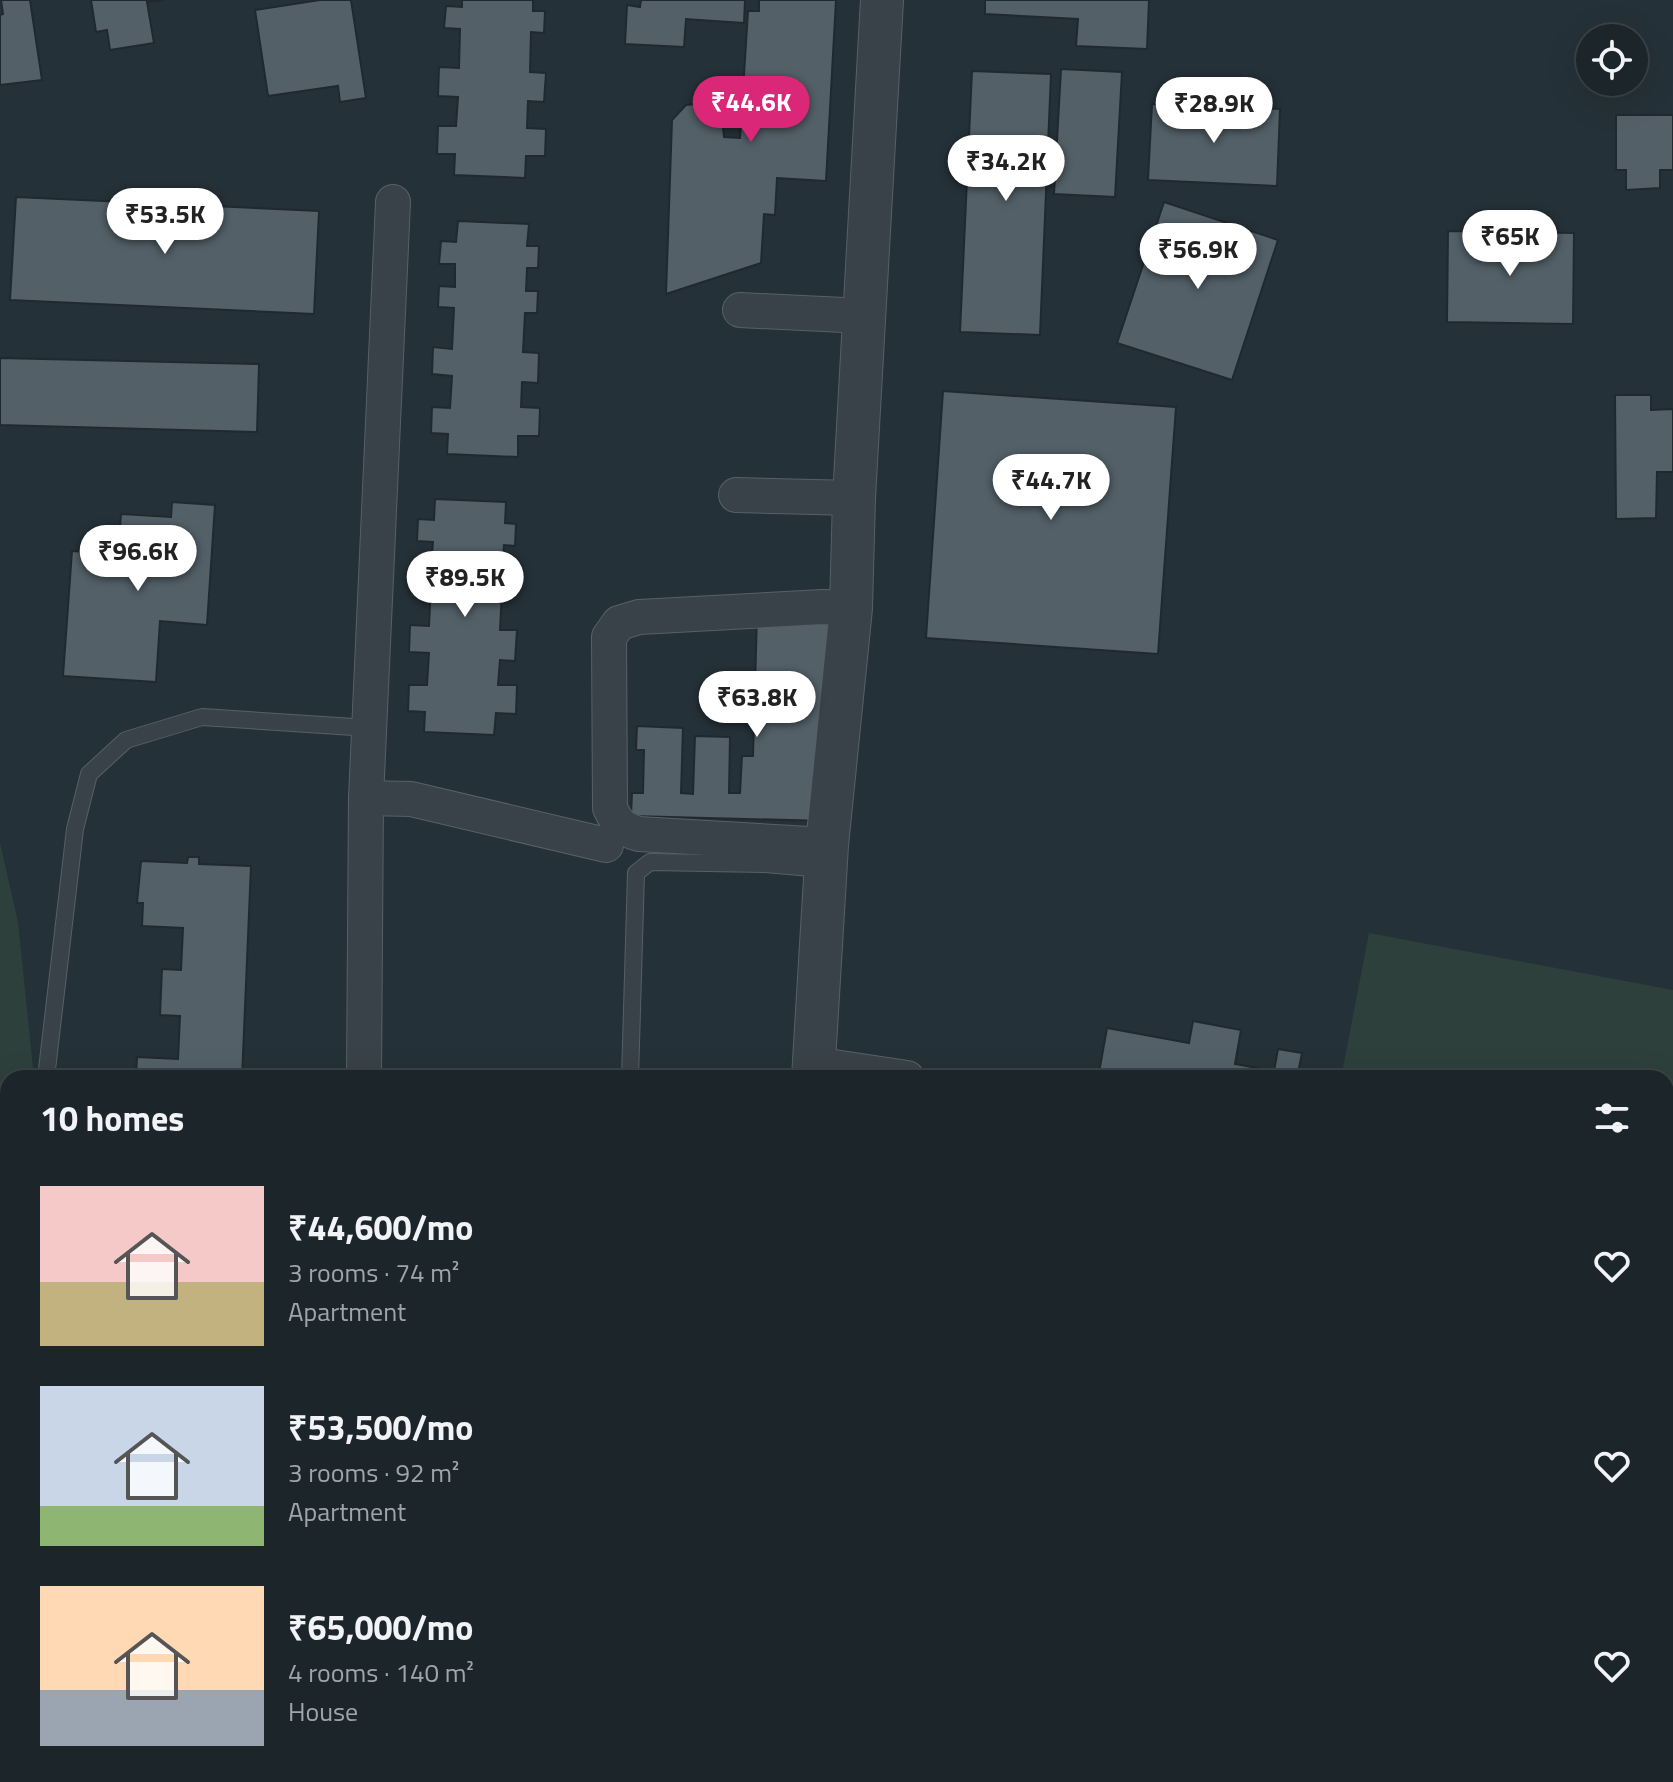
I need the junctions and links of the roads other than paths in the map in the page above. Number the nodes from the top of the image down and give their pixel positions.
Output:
1 (882, 0) edge
2 (393, 202) dead end
3 (740, 310) dead end
4 (864, 316) junction
5 (736, 495) dead end
6 (854, 498) junction
7 (851, 608) junction
8 (369, 728) junction
9 (366, 798) junction
10 (606, 845) dead end
11 (826, 857) junction
12 (47, 1070) edge
13 (364, 1070) edge
14 (630, 1070) edge
15 (814, 1070) edge

1 - 4 street
2 - 8 street
3 - 4 street
4 - 6 street
5 - 6 street
6 - 7 street
7 - 11 street
7 - 11 street
8 - 9 street
8 - 12 lane
9 - 10 street
9 - 13 street
11 - 14 lane
11 - 15 street

